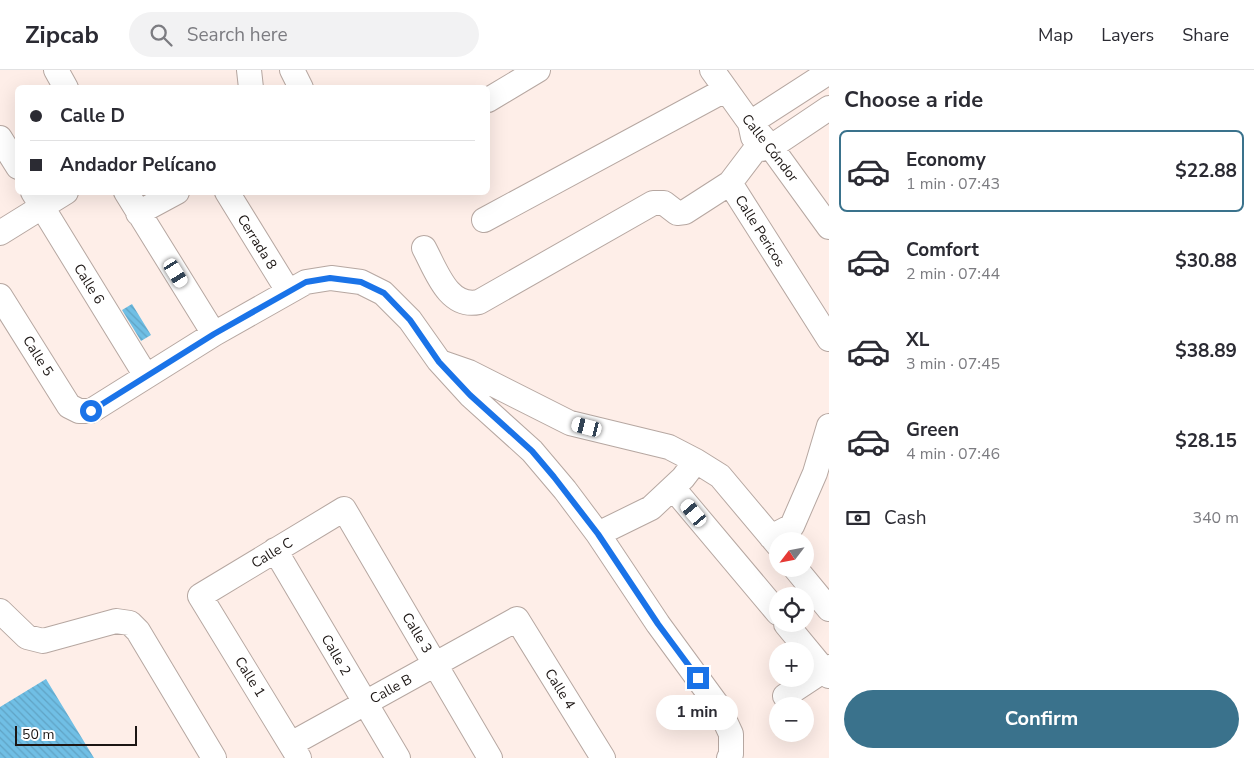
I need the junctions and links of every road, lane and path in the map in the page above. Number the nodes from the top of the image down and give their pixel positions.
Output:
1 (56, 70) edge
2 (249, 70) edge
3 (292, 70) edge
4 (538, 70) edge
5 (712, 70) edge
6 (829, 72) edge
7 (64, 85) edge
8 (251, 85) edge
9 (300, 85) edge
10 (725, 90) junction
11 (490, 99) edge
12 (829, 108) edge
13 (750, 123) junction
14 (0, 138) edge
15 (763, 148) junction
16 (15, 162) edge
17 (730, 183) junction
18 (55, 195) edge
19 (128, 195) edge
20 (171, 195) edge
21 (228, 195) edge
22 (37, 200) edge
23 (138, 212) junction
24 (484, 220) dead end
25 (829, 226) edge
26 (0, 233) edge
27 (424, 248) dead end
28 (288, 291) junction
29 (0, 296) edge
30 (214, 334) junction
31 (829, 339) edge
32 (439, 362) junction
33 (146, 376) junction
34 (829, 426) edge
35 (696, 461) junction
36 (673, 488) junction
37 (344, 509) joint
38 (785, 532) edge
39 (598, 534) junction
40 (769, 535) edge
41 (276, 550) junction
42 (803, 578) edge
43 (200, 596) joint
44 (769, 602) edge
45 (829, 609) edge
46 (0, 611) edge
47 (517, 620) joint
48 (793, 632) edge
49 (436, 664) junction
50 (827, 671) edge
51 (785, 696) dead end
52 (365, 703) junction
53 (295, 751) edge
54 (214, 758) edge
55 (398, 758) edge
56 (490, 758) edge
57 (603, 758) edge
58 (729, 758) edge

1 - 7 street
2 - 8 street
3 - 9 street
4 - 11 street
5 - 10 street, Calle Cóndor
6 - 13 street
10 - 13 street, Calle Cóndor
10 - 24 street
12 - 15 street, Calle Pericos
13 - 15 street, Calle Cóndor
14 - 16 street
15 - 17 street, Calle Pericos
15 - 25 street, Calle Cóndor
17 - 27 street
17 - 31 street, Calle Pericos
18 - 22 street
19 - 23 street
20 - 23 street
21 - 28 street, Cerrada 8
22 - 26 street
22 - 33 street, Calle 6
23 - 30 street
28 - 30 street
28 - 32 street
29 - 33 street, Calle 5
30 - 33 street
32 - 35 street
32 - 39 street
34 - 38 street
35 - 36 street
35 - 40 street
36 - 39 street
36 - 44 street
37 - 41 street, Calle C
37 - 49 street, Calle 3
39 - 58 street
41 - 43 street, Calle C
41 - 52 street, Calle 2
42 - 45 street
43 - 53 street, Calle 1
46 - 54 street
47 - 49 street, Calle B
47 - 57 street, Calle 4
48 - 50 street
49 - 52 street, Calle B
49 - 56 street, Calle 3
50 - 51 street
52 - 53 street, Calle B
52 - 55 street, Calle 2

